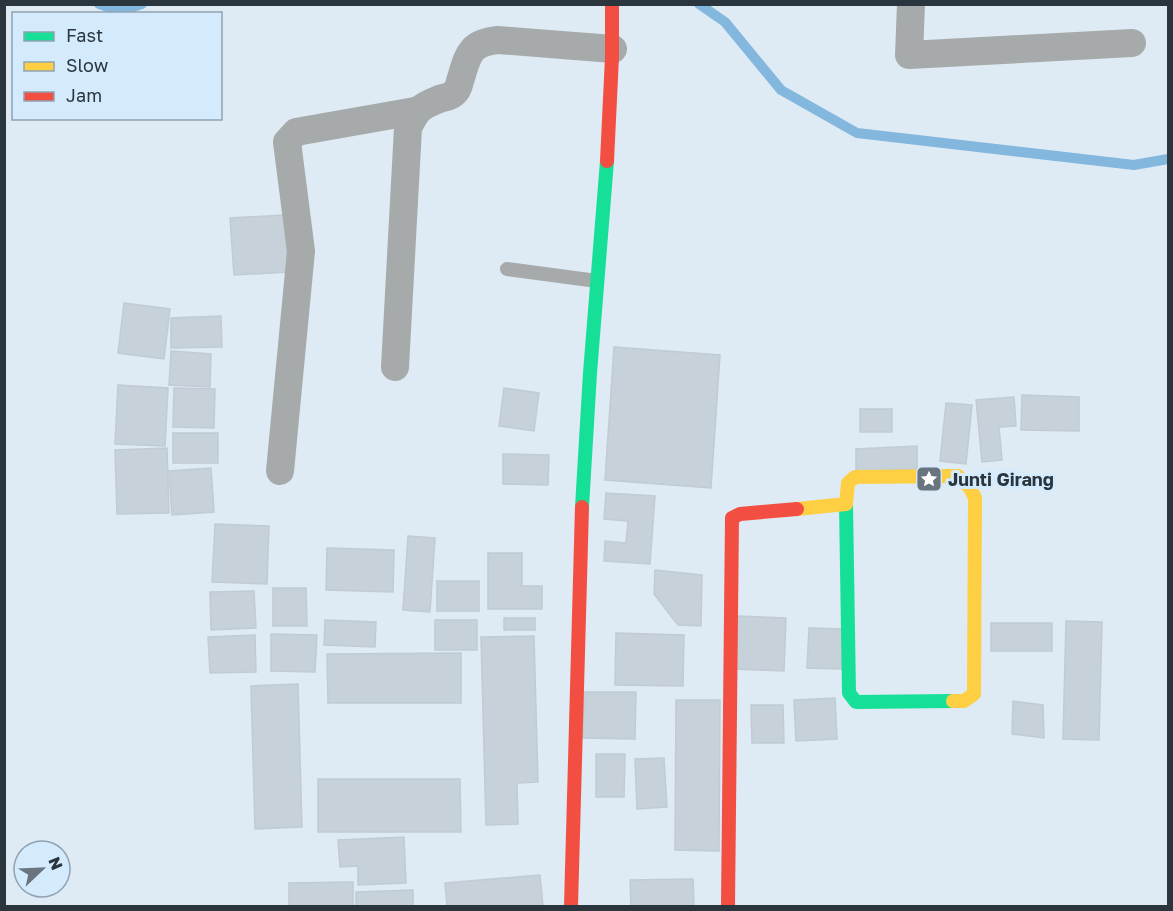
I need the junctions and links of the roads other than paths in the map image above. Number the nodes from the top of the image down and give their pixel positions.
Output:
1 (612, 4) edge
2 (910, 4) edge
3 (1132, 43) dead end
4 (613, 49) junction
5 (416, 111) junction
6 (507, 269) dead end
7 (597, 281) junction
8 (395, 367) dead end
9 (280, 471) dead end
10 (846, 504) junction
11 (570, 906) edge
12 (728, 906) edge

1 - 4 street
2 - 3 street
4 - 5 street
4 - 7 street
5 - 8 street
5 - 9 street
6 - 7 lane
7 - 11 street
10 - 10 street
10 - 12 street

